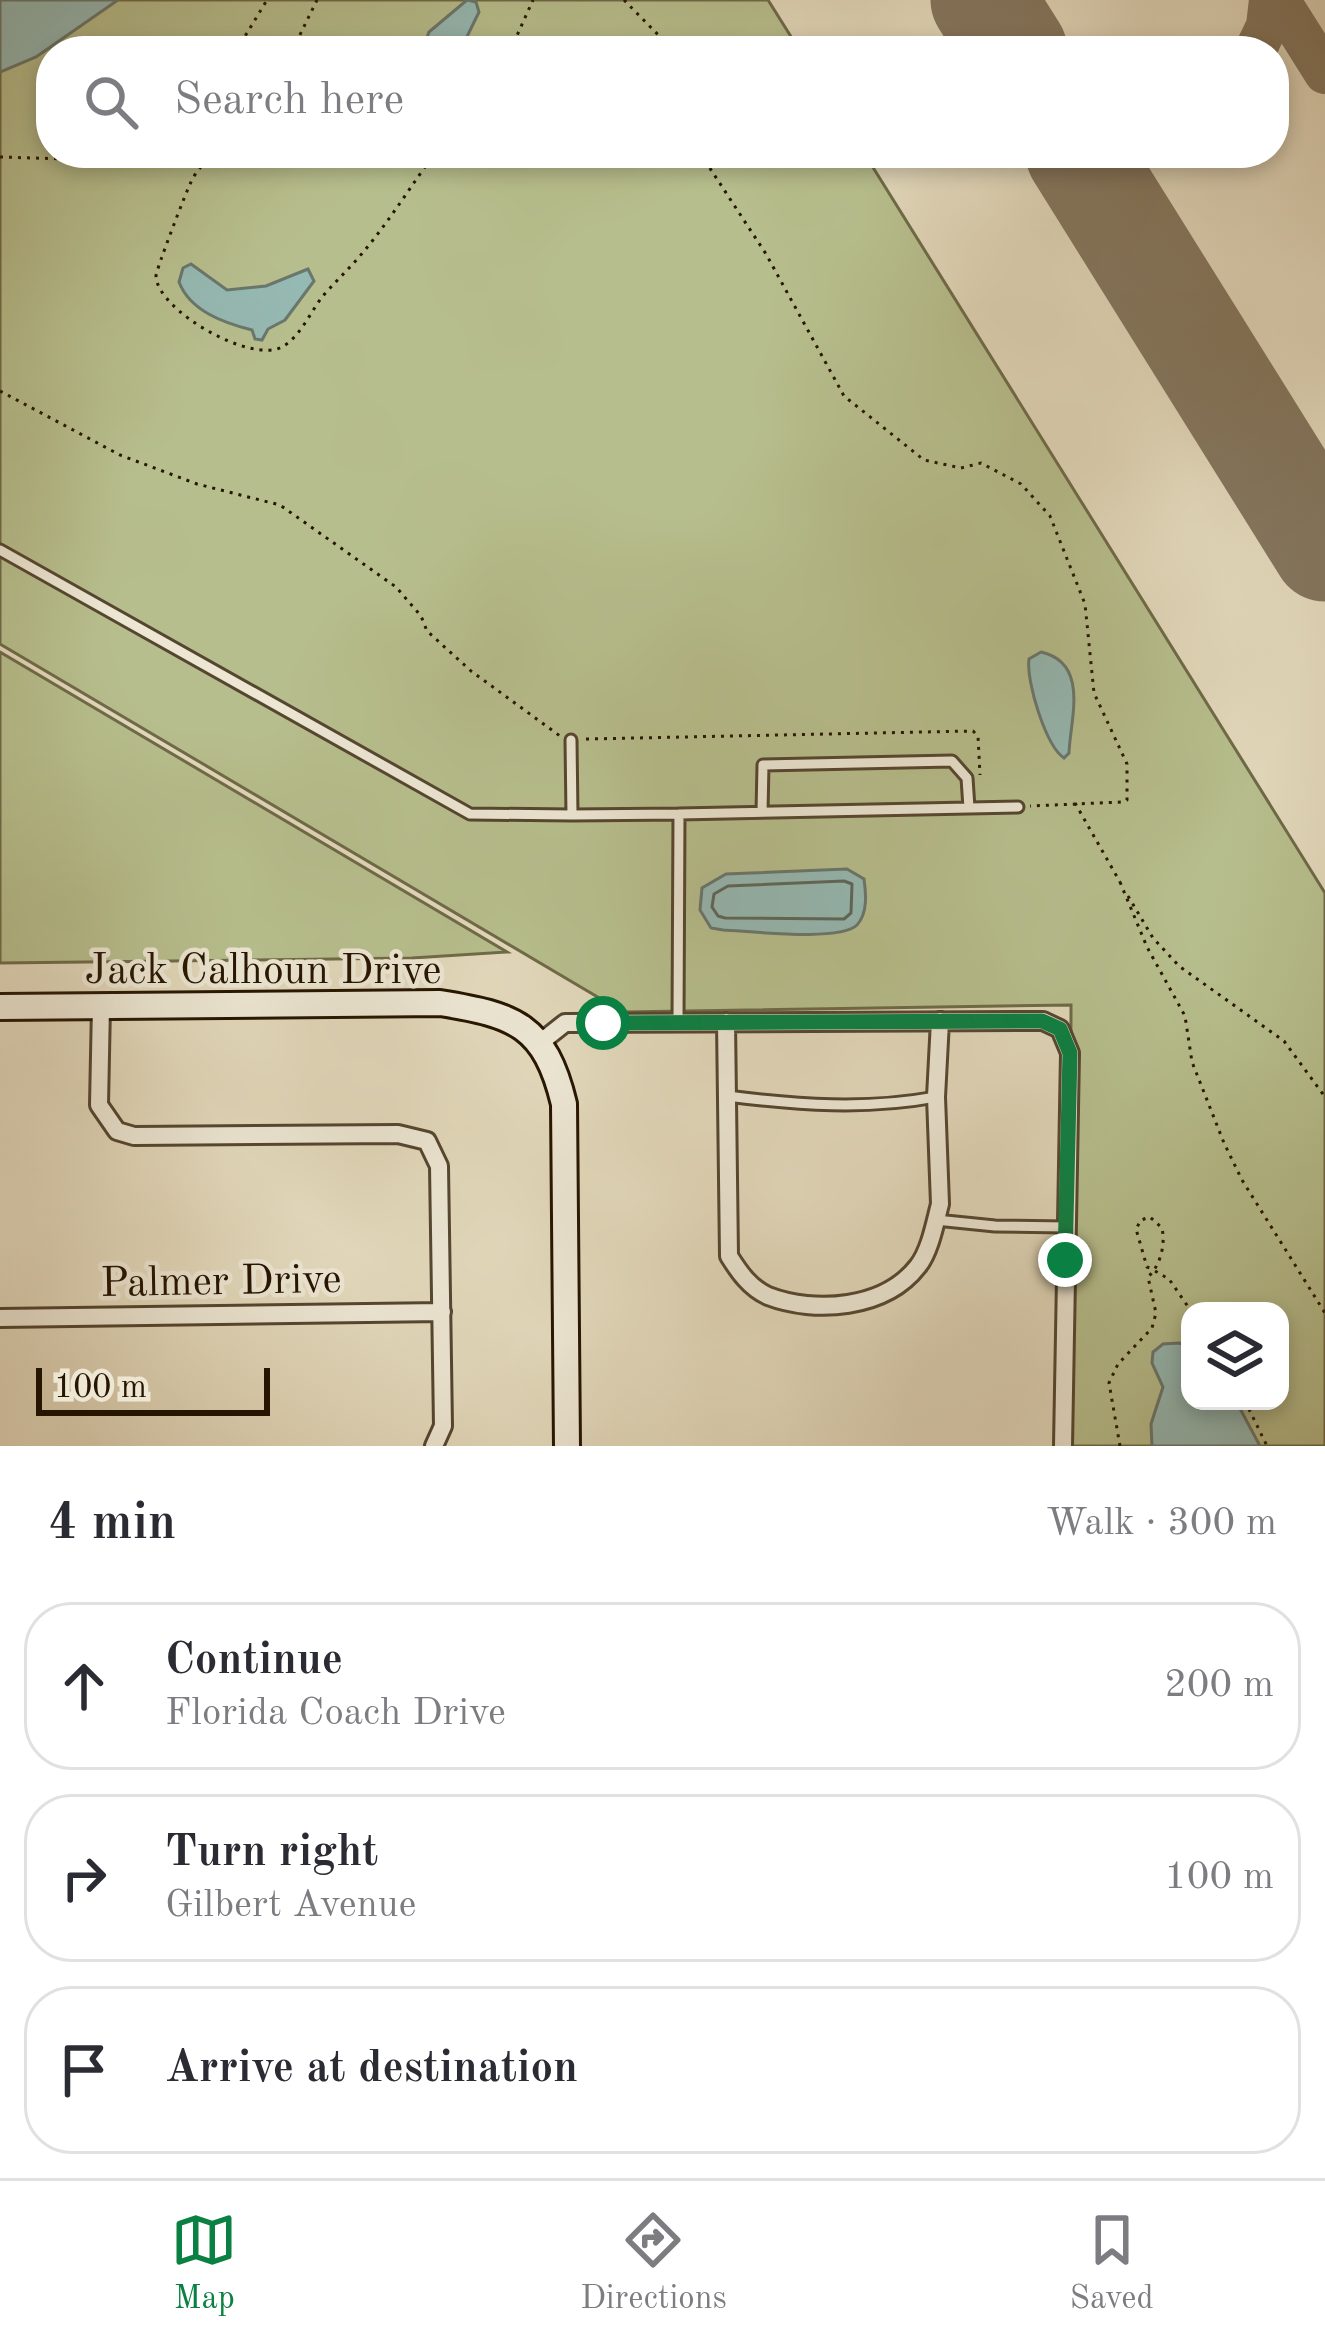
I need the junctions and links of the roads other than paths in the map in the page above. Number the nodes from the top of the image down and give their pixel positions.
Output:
1 (0, 550) edge
2 (568, 740) road end
3 (1018, 807) dead end
4 (969, 808) junction
5 (762, 812) junction
6 (679, 814) junction
7 (572, 815) junction
8 (101, 1006) junction
9 (0, 1007) edge
10 (940, 1021) junction
11 (726, 1022) junction
12 (678, 1023) junction
13 (541, 1042) junction
14 (727, 1096) junction
15 (936, 1097) junction
16 (936, 1220) junction
17 (1066, 1227) junction
18 (442, 1312) junction
19 (0, 1318) edge
20 (434, 1446) edge
21 (567, 1446) edge
22 (1063, 1446) edge

1 - 7 lane
2 - 7 lane
3 - 4 lane
4 - 5 lane
4 - 5 lane
5 - 6 lane
6 - 7 lane
6 - 12 lane
8 - 9 street, Jack Calhoun Drive
8 - 13 street, Jack Calhoun Drive
8 - 18 street
10 - 11 street
10 - 15 street
10 - 17 street
11 - 12 street
11 - 14 street
12 - 13 street
13 - 21 street
14 - 15 lane
14 - 16 street
15 - 16 street
16 - 17 lane
17 - 22 street
18 - 19 street, Palmer Drive
18 - 20 street

